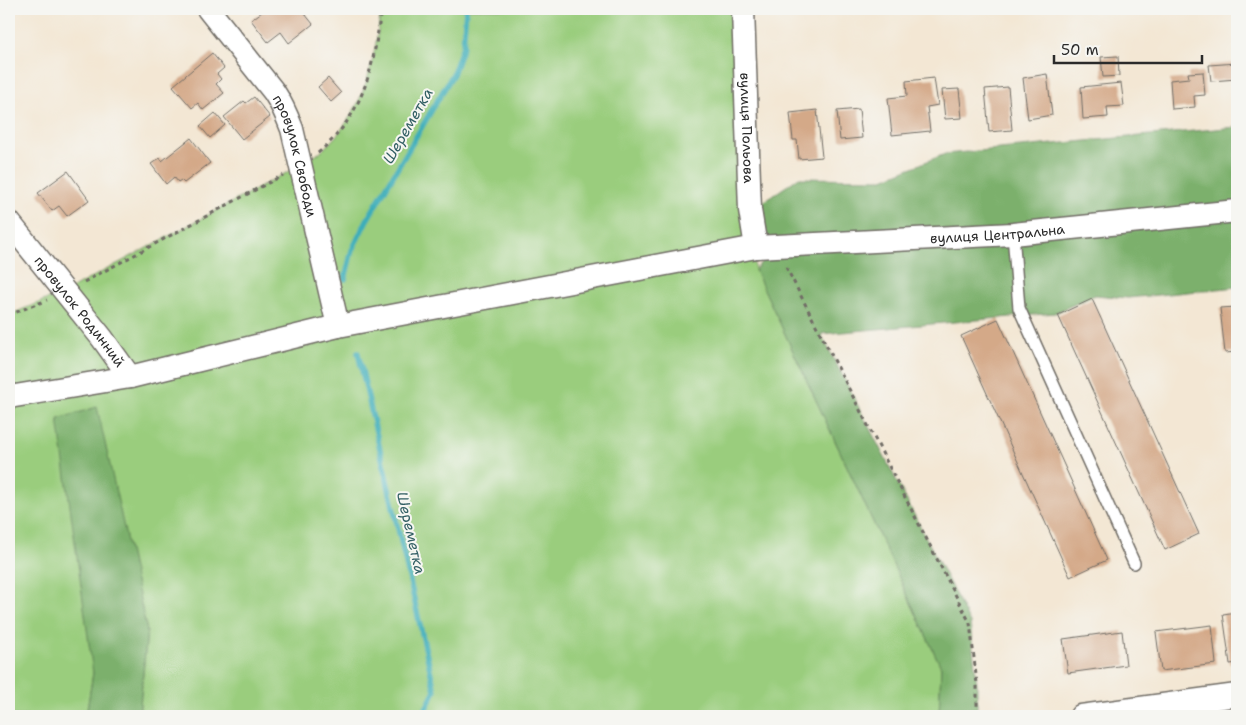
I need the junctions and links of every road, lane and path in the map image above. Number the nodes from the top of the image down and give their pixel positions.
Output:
1 (208, 9) edge
2 (381, 9) edge
3 (743, 9) edge
4 (301, 165) junction
5 (1237, 211) edge
6 (9, 222) edge
7 (1013, 234) junction
8 (766, 246) junction
9 (65, 292) junction
10 (9, 315) edge
11 (338, 326) junction
12 (130, 377) junction
13 (9, 397) edge
14 (1134, 563) dead end
15 (1237, 695) edge
16 (977, 716) edge
17 (1080, 716) edge

1 - 4 street, провулок Свободи
2 - 4 path
3 - 8 street, вулиця Польова
4 - 9 path
4 - 11 street, провулок Свободи
5 - 7 street, вулиця Центральна
6 - 9 street, провулок Родинний
7 - 8 street, вулиця Центральна
7 - 14 lane
8 - 11 street, вулиця Центральна
8 - 16 path
9 - 10 path
9 - 12 street, провулок Родинний
11 - 12 street, вулиця Центральна
12 - 13 street, вулиця Центральна
15 - 17 street

